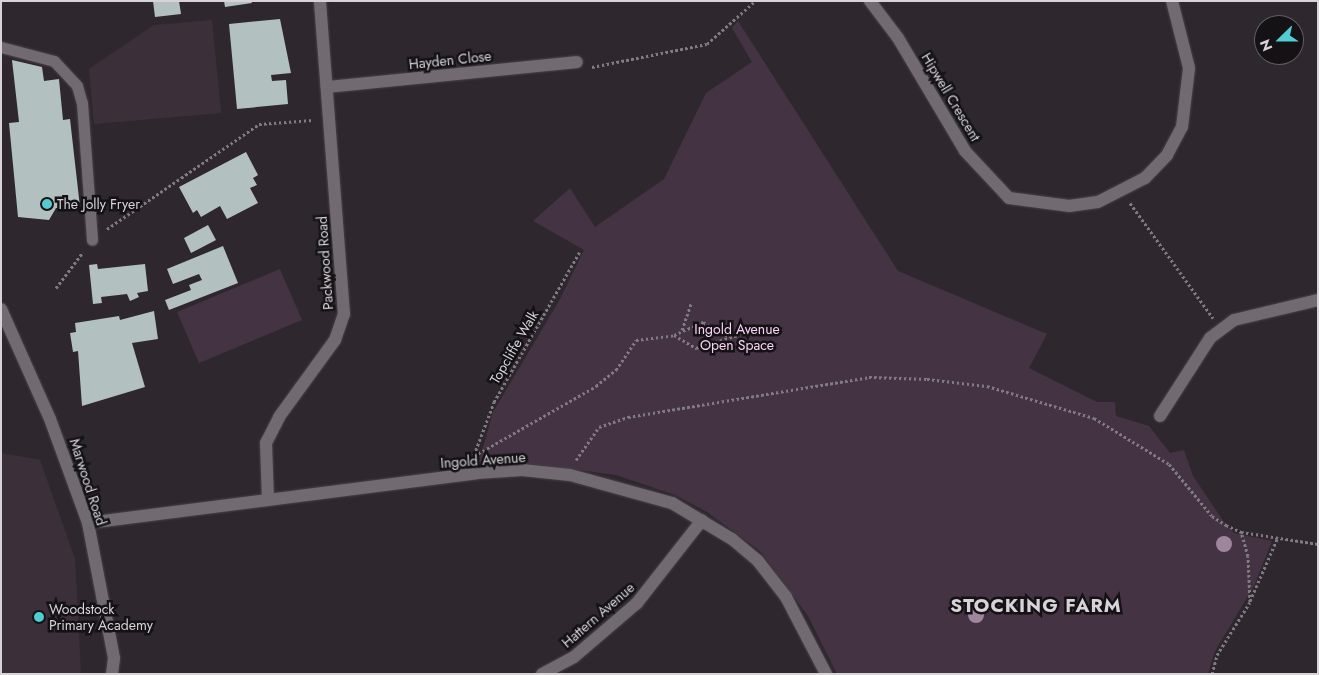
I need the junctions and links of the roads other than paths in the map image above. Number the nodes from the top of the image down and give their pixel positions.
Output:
1 (320, 1) edge
2 (870, 1) edge
3 (1172, 1) edge
4 (1, 48) edge
5 (577, 62) road end
6 (327, 88) junction
7 (92, 240) road end
8 (1318, 300) edge
9 (1, 310) edge
10 (1160, 416) dead end
11 (268, 500) junction
12 (702, 520) junction
13 (88, 523) junction
14 (112, 674) edge
15 (542, 674) edge
16 (826, 674) edge

1 - 6 street, Packwood Road
2 - 3 street, Hipwell Crescent
4 - 7 lane
5 - 6 street, Hayden Close
6 - 11 street, Packwood Road
8 - 10 street
9 - 13 street, Marwood Road
11 - 12 street, Ingold Avenue
11 - 13 street, Ingold Avenue
12 - 15 street, Hattern Avenue
12 - 16 street, Ingold Avenue
13 - 14 street, Marwood Road

